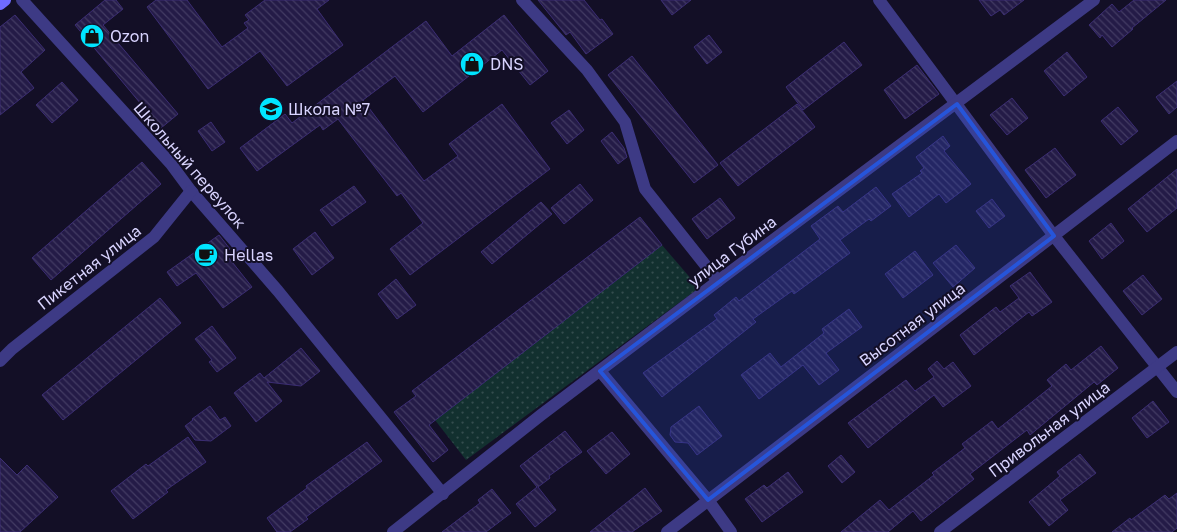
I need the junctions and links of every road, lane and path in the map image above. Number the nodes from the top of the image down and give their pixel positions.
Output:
1 (5, 0) edge
2 (22, 0) edge
3 (522, 0) edge
4 (879, 0) edge
5 (1094, 0) edge
6 (0, 4) edge
7 (957, 104) junction
8 (1177, 141) edge
9 (191, 191) junction
10 (1054, 236) junction
11 (718, 281) junction
12 (1177, 352) edge
13 (0, 361) edge
14 (1158, 366) junction
15 (600, 371) junction
16 (1177, 392) edge
17 (443, 494) junction
18 (708, 500) junction
19 (393, 532) edge
20 (667, 532) edge
21 (731, 532) edge
22 (940, 532) edge

1 - 6 street
2 - 9 street, Школьный переулок
3 - 11 street
4 - 7 street
5 - 7 street, улица Губина
7 - 10 street
7 - 11 street, улица Губина
8 - 10 street, Высотная улица
9 - 13 street, Пикетная улица
9 - 17 street, Школьный переулок
10 - 14 street
10 - 18 street, Высотная улица
11 - 15 street, улица Губина
12 - 14 street, Привольная улица
14 - 16 street
14 - 22 street, Привольная улица
15 - 17 street, улица Губина
15 - 18 street
17 - 19 street, улица Губина
18 - 20 street, Высотная улица
18 - 21 street

